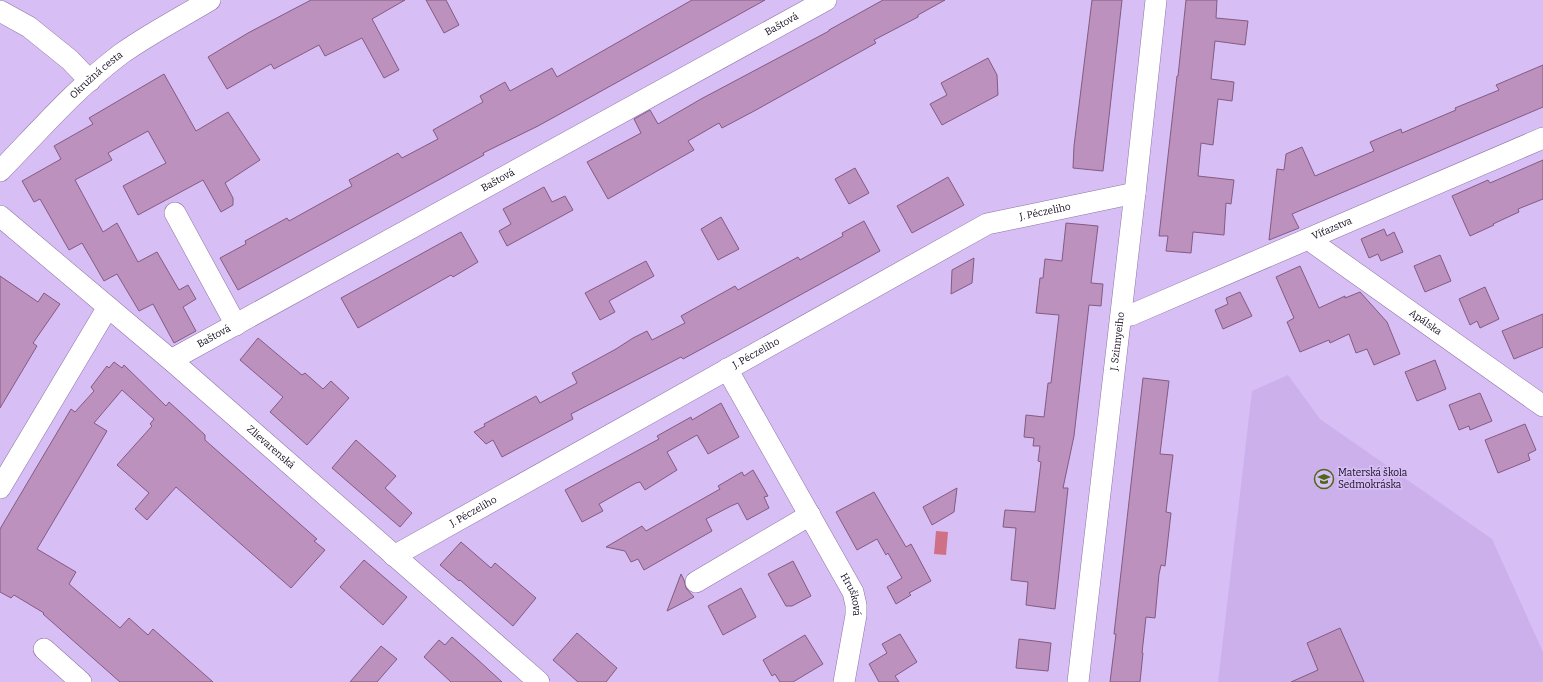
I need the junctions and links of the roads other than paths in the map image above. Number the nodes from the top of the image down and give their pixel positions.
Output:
1 (210, 0) edge
2 (826, 0) edge
3 (1156, 0) edge
4 (0, 11) edge
5 (90, 81) junction
6 (1543, 138) edge
7 (0, 171) edge
8 (1135, 193) junction
9 (175, 213) dead end
10 (0, 216) edge
11 (1308, 239) junction
12 (108, 307) junction
13 (1121, 317) junction
14 (236, 325) junction
15 (171, 360) junction
16 (727, 369) junction
17 (1543, 406) edge
18 (0, 488) edge
19 (810, 515) junction
20 (394, 556) junction
21 (696, 582) dead end
22 (44, 649) dead end
23 (81, 682) edge
24 (539, 682) edge
25 (844, 682) edge
26 (1078, 682) edge

1 - 5 street, Okružná cesta
2 - 14 street, Baštová
3 - 8 street, J. Szinnyeiho
4 - 5 street
5 - 7 street, Okružná cesta
6 - 11 street, Víťazstva
8 - 13 street, J. Szinnyeiho
8 - 16 street, J. Péczeliho
9 - 14 street
10 - 12 street, Zlievarenská
11 - 13 street, Víťazstva
11 - 17 street, Apálska
12 - 15 street, Zlievarenská
12 - 18 street
13 - 26 street, J. Szinnyeiho
14 - 15 street, Baštová
15 - 20 street, Zlievarenská
16 - 19 street, Hrušková
16 - 20 street, J. Péczeliho
19 - 21 street
19 - 25 street, Hrušková
20 - 24 street, Zlievarenská
22 - 23 street

